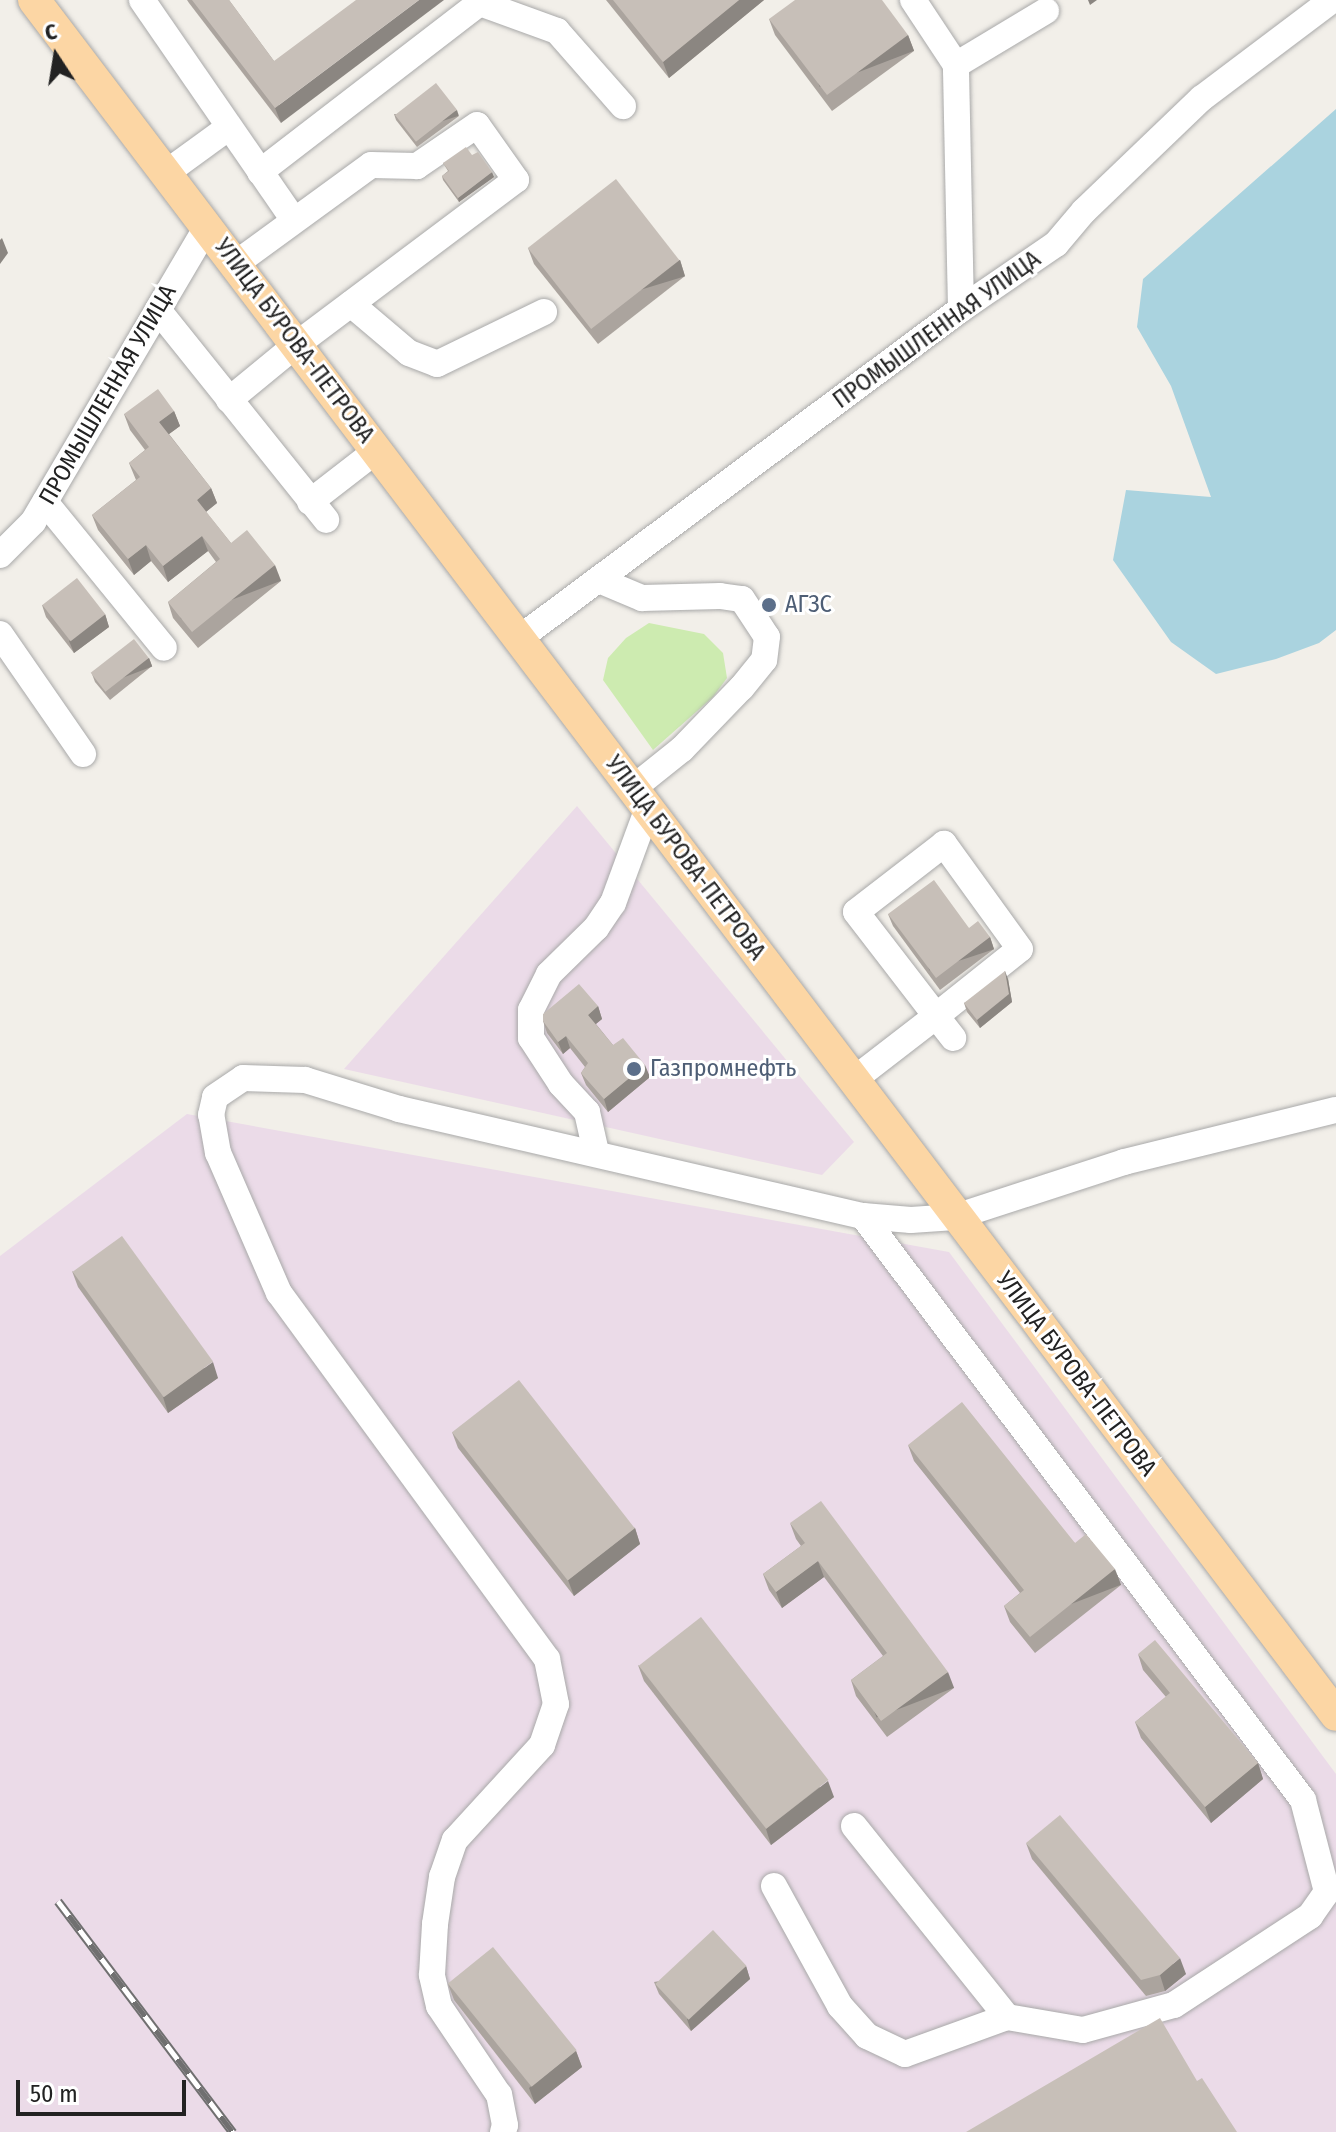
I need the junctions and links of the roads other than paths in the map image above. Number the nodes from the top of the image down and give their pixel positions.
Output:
1 (34, 0) edge
2 (142, 0) edge
3 (913, 0) edge
4 (1332, 0) edge
5 (482, 1) edge
6 (1046, 11) dead end
7 (956, 65) junction
8 (623, 106) dead end
9 (228, 128) junction
10 (260, 172) junction
11 (166, 173) junction
12 (294, 220) junction
13 (207, 227) junction
14 (235, 264) junction
15 (351, 304) junction
16 (961, 309) junction
17 (158, 310) junction
18 (544, 312) dead end
19 (296, 345) junction
20 (229, 400) junction
21 (377, 450) junction
22 (45, 502) junction
23 (1, 555) edge
24 (599, 580) junction
25 (0, 634) edge
26 (521, 637) junction
27 (164, 648) dead end
28 (83, 754) dead end
29 (640, 799) junction
30 (936, 1016) junction
31 (953, 1038) dead end
32 (852, 1081) junction
33 (1336, 1110) edge
34 (596, 1152) junction
35 (863, 1216) junction
36 (955, 1217) junction
37 (1336, 1715) edge
38 (854, 1826) dead end
39 (774, 1886) dead end
40 (1007, 2017) junction
41 (503, 2132) edge

1 - 11 main road, УЛИЦА БУРОВА-ПЕТРОВА
2 - 9 street
3 - 7 street
4 - 16 street, ПРОМЫШЛЕННАЯ УЛИЦА
5 - 8 street
5 - 10 street
6 - 7 street
7 - 16 street
9 - 10 street
9 - 11 street
10 - 12 street
11 - 13 main road, УЛИЦА БУРОВА-ПЕТРОВА
12 - 14 street
12 - 15 street
13 - 14 main road, УЛИЦА БУРОВА-ПЕТРОВА
13 - 17 street, ПРОМЫШЛЕННАЯ УЛИЦА
14 - 19 main road, УЛИЦА БУРОВА-ПЕТРОВА
15 - 18 street
15 - 19 street
16 - 24 street, ПРОМЫШЛЕННАЯ УЛИЦА
17 - 20 street
17 - 22 street, ПРОМЫШЛЕННАЯ УЛИЦА
19 - 20 street
19 - 21 main road, УЛИЦА БУРОВА-ПЕТРОВА
20 - 21 street
21 - 26 main road, УЛИЦА БУРОВА-ПЕТРОВА
22 - 23 street, ПРОМЫШЛЕННАЯ УЛИЦА
22 - 27 street
24 - 26 street, ПРОМЫШЛЕННАЯ УЛИЦА
24 - 29 street
25 - 28 street
26 - 29 main road, УЛИЦА БУРОВА-ПЕТРОВА
29 - 32 main road, УЛИЦА БУРОВА-ПЕТРОВА
29 - 34 street
30 - 30 street
30 - 31 street
30 - 32 street
32 - 36 main road, УЛИЦА БУРОВА-ПЕТРОВА
33 - 36 street
34 - 35 street
34 - 41 street
35 - 36 street
35 - 40 street
36 - 37 main road, УЛИЦА БУРОВА-ПЕТРОВА
38 - 40 street
39 - 40 street

